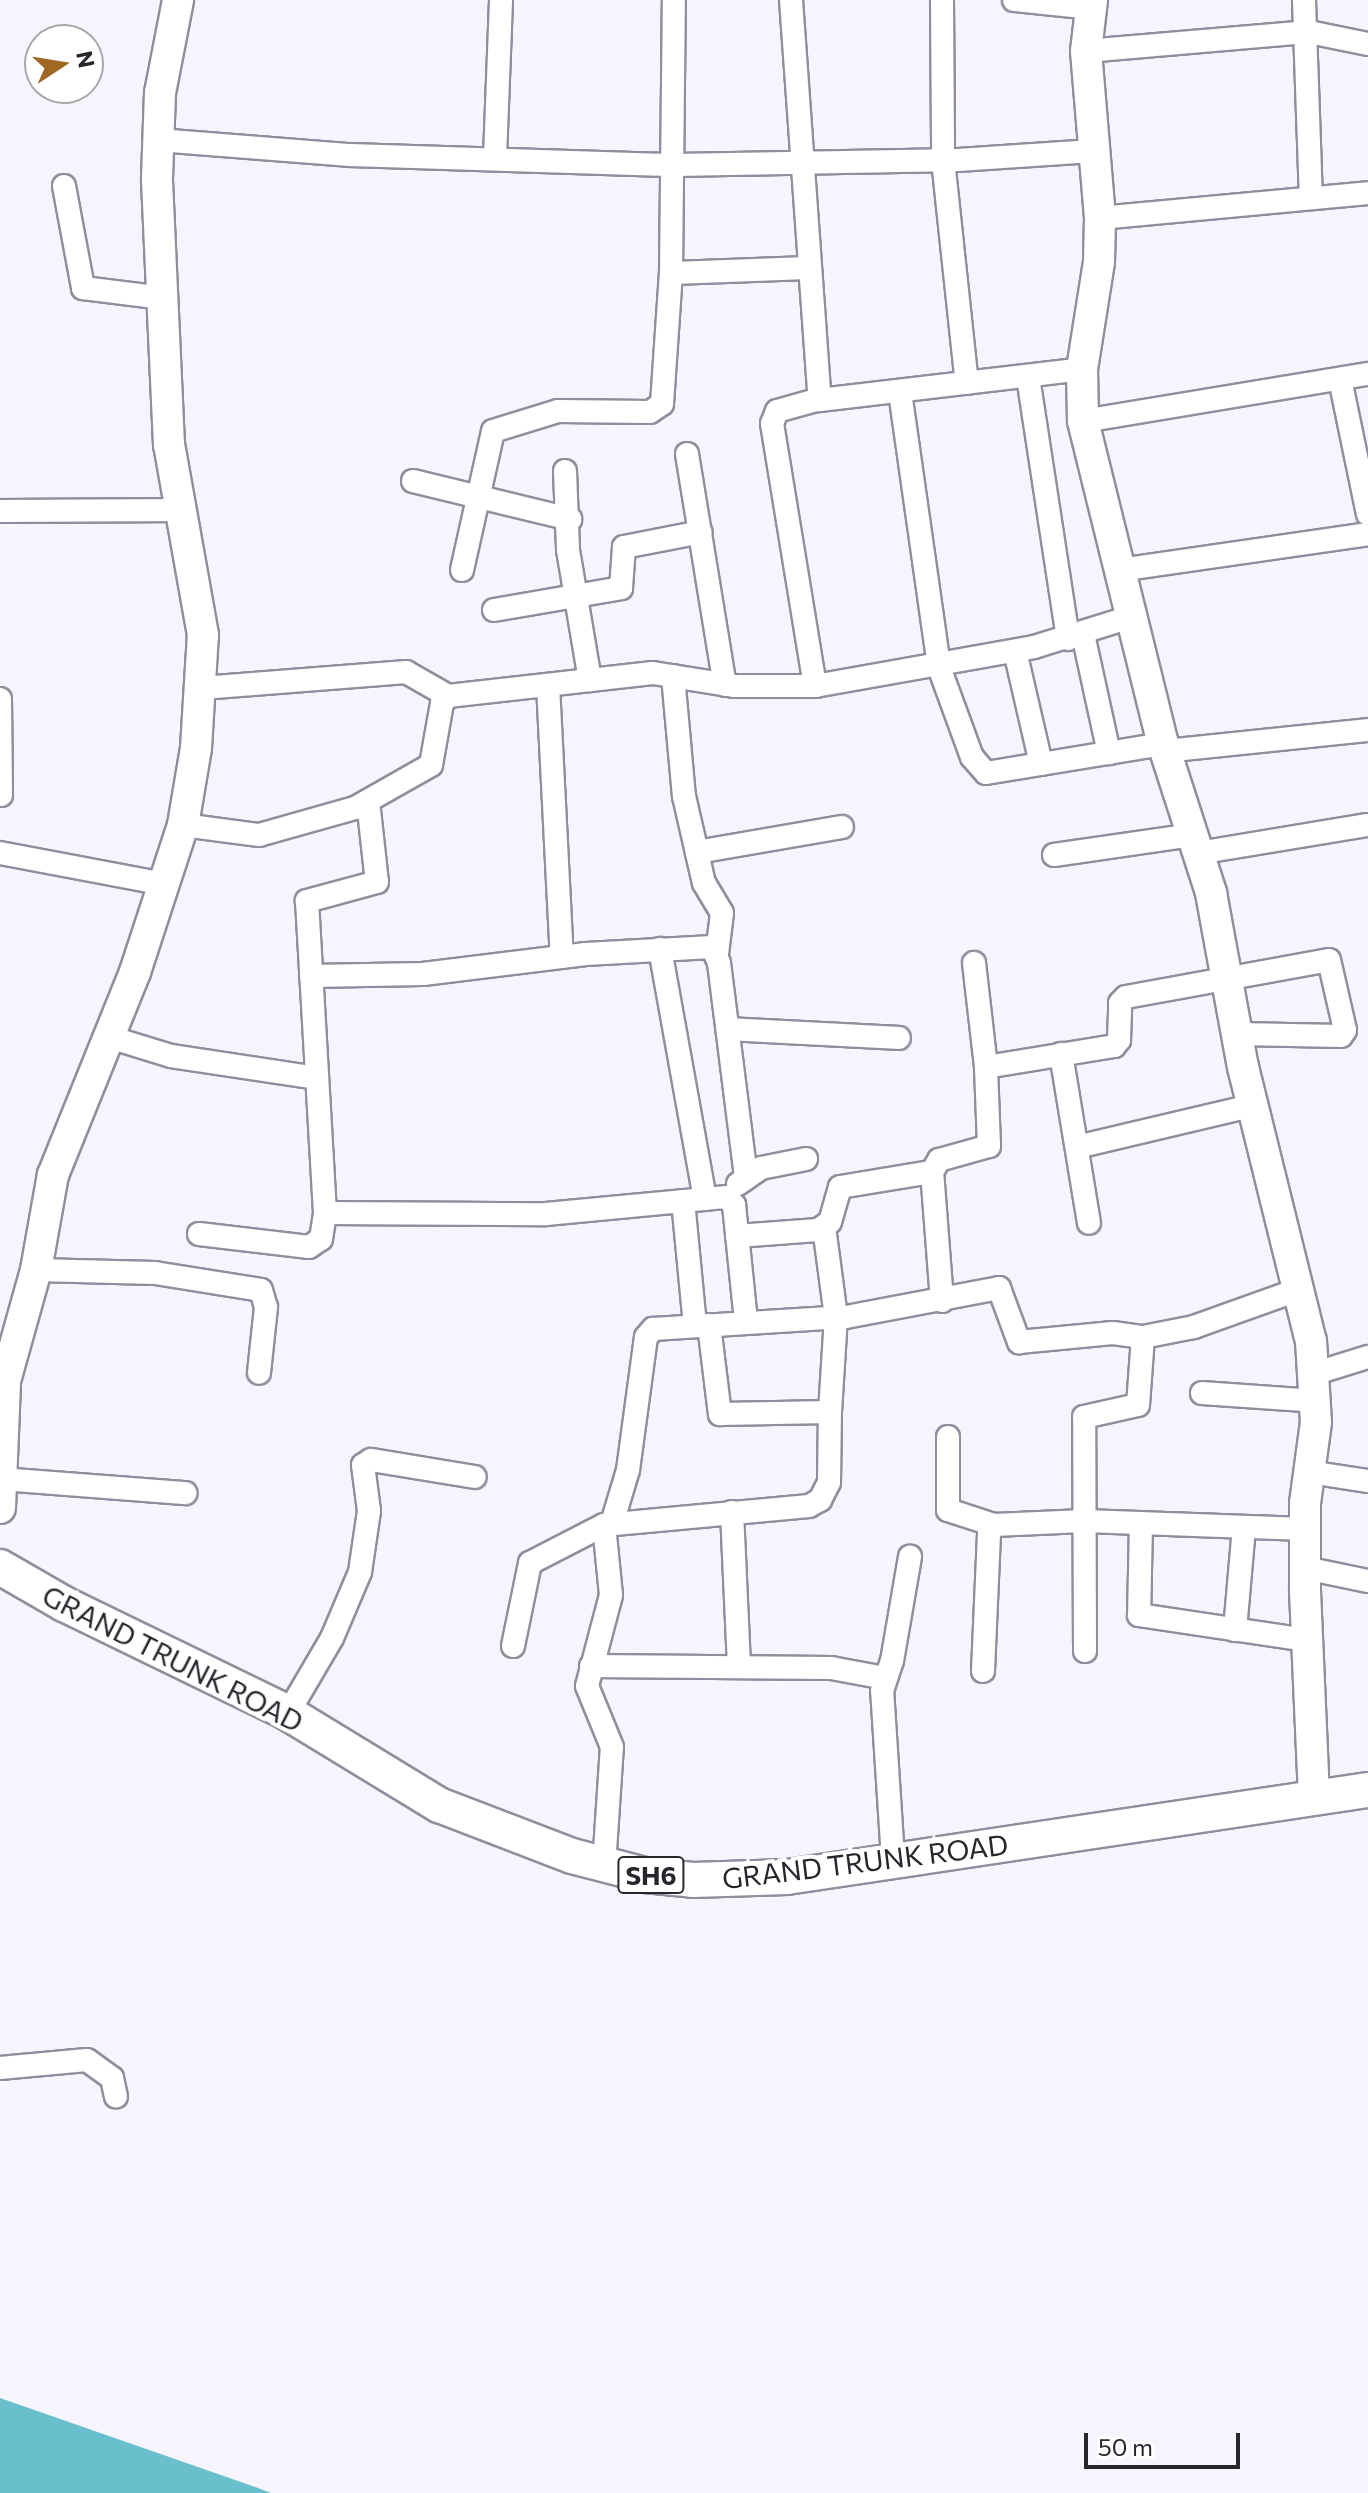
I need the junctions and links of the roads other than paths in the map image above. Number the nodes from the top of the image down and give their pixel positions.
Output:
1 (178, 0) edge
2 (501, 0) edge
3 (674, 0) edge
4 (791, 0) edge
5 (942, 0) edge
6 (1014, 0) edge
7 (1304, 0) edge
8 (1091, 4) edge
9 (1309, 32) junction
10 (1368, 44) edge
11 (1086, 51) junction
12 (158, 140) junction
13 (1093, 151) junction
14 (495, 157) junction
15 (943, 160) junction
16 (805, 163) junction
17 (674, 165) junction
18 (64, 186) dead end
19 (1311, 198) junction
20 (1367, 199) edge
21 (1100, 218) junction
22 (810, 268) junction
23 (671, 273) junction
24 (163, 298) junction
25 (1082, 369) junction
26 (1368, 374) edge
27 (1028, 377) junction
28 (1340, 379) junction
29 (967, 383) junction
30 (900, 392) junction
31 (820, 399) junction
32 (1083, 421) junction
33 (687, 454) dead end
34 (565, 471) dead end
35 (413, 481) dead end
36 (477, 497) junction
37 (179, 510) junction
38 (0, 511) edge
39 (1368, 514) edge
40 (570, 519) junction
41 (701, 532) junction
42 (1368, 534) edge
43 (462, 570) dead end
44 (1119, 570) junction
45 (575, 596) junction
46 (494, 610) dead end
47 (1131, 617) junction
48 (1076, 636) junction
49 (1015, 651) junction
50 (939, 667) junction
51 (673, 676) junction
52 (590, 680) junction
53 (548, 685) junction
54 (725, 685) junction
55 (815, 686) junction
56 (202, 688) junction
57 (448, 696) junction
58 (0, 699) edge
59 (1368, 730) edge
60 (1164, 748) junction
61 (1109, 753) junction
62 (1041, 764) junction
63 (1, 795) edge
64 (368, 801) junction
65 (183, 825) junction
66 (1368, 825) edge
67 (842, 827) dead end
68 (1195, 844) junction
69 (697, 852) junction
70 (0, 853) edge
71 (1054, 855) dead end
72 (164, 884) junction
73 (660, 949) junction
74 (717, 952) junction
75 (562, 957) junction
76 (974, 963) dead end
77 (311, 976) junction
78 (1230, 976) junction
79 (728, 1029) junction
80 (1239, 1034) junction
81 (106, 1036) junction
82 (899, 1038) dead end
83 (1061, 1054) junction
84 (986, 1067) junction
85 (316, 1078) junction
86 (1254, 1105) junction
87 (1077, 1147) junction
88 (806, 1159) dead end
89 (932, 1172) junction
90 (746, 1176) junction
91 (705, 1199) junction
92 (325, 1213) junction
93 (1089, 1223) dead end
94 (824, 1227) junction
95 (199, 1234) dead end
96 (737, 1236) junction
97 (36, 1270) junction
98 (1300, 1289) junction
99 (942, 1301) junction
100 (836, 1317) junction
101 (746, 1322) junction
102 (702, 1325) junction
103 (1143, 1337) junction
104 (1368, 1357) edge
105 (259, 1373) dead end
106 (1314, 1387) junction
107 (1202, 1393) dead end
108 (830, 1412) junction
109 (948, 1437) dead end
110 (1309, 1472) junction
111 (475, 1477) dead end
112 (1368, 1481) edge
113 (185, 1493) dead end
114 (1, 1494) edge
115 (732, 1512) junction
116 (1084, 1521) junction
117 (609, 1523) junction
118 (1141, 1523) junction
119 (994, 1525) junction
120 (1244, 1527) junction
121 (1305, 1529) junction
122 (910, 1557) dead end
123 (0, 1567) edge
124 (1305, 1568) junction
125 (1368, 1581) edge
126 (1235, 1630) junction
127 (1306, 1640) junction
128 (513, 1646) dead end
129 (1085, 1651) dead end
130 (591, 1666) junction
131 (739, 1667) junction
132 (983, 1671) dead end
133 (885, 1678) junction
134 (288, 1713) junction
135 (1368, 1790) edge
136 (1314, 1798) junction
137 (893, 1859) junction
138 (604, 1866) junction
139 (0, 2068) edge
140 (116, 2097) dead end

1 - 12 street
2 - 14 street
3 - 17 street
4 - 16 street
5 - 15 street
6 - 8 street
7 - 9 street
8 - 11 street
9 - 10 street
9 - 11 street
9 - 19 street
11 - 13 street
12 - 14 street
12 - 24 street
13 - 15 street
13 - 21 street
14 - 17 street
15 - 16 street
15 - 29 street
16 - 17 street
16 - 22 street
17 - 23 street
18 - 24 street
19 - 20 street
19 - 21 street
21 - 25 street
22 - 23 street
22 - 31 street
23 - 36 street
24 - 37 street
25 - 27 street
25 - 32 street
26 - 28 street
27 - 29 street
27 - 48 street
28 - 32 street
28 - 39 street
29 - 30 street
30 - 31 street
30 - 50 street
31 - 55 street
32 - 44 street
33 - 41 street
34 - 40 street
35 - 36 street
36 - 40 street
36 - 43 street
37 - 38 street
37 - 56 street
40 - 45 street
41 - 45 street
41 - 54 street
42 - 44 street
44 - 47 street
45 - 46 street
45 - 52 street
47 - 48 street
47 - 60 street
48 - 49 street
48 - 61 street
49 - 50 street
49 - 62 street
50 - 55 street
50 - 62 street
51 - 52 street
51 - 54 street
51 - 69 street
52 - 53 street
53 - 57 street
53 - 75 street
54 - 55 street
56 - 57 street
56 - 65 street
57 - 64 street
58 - 63 street
59 - 60 street
60 - 61 street
60 - 68 street
61 - 62 street
64 - 65 street
64 - 77 street
65 - 72 street
66 - 68 street
67 - 69 street
68 - 71 street
68 - 78 street
69 - 74 street
70 - 72 street
72 - 81 street
73 - 74 street
73 - 75 street
73 - 91 street
74 - 79 street
75 - 77 street
76 - 84 street
77 - 85 street
78 - 80 street
78 - 80 street
78 - 83 street
79 - 82 street
79 - 90 street
80 - 86 street
81 - 85 street
81 - 97 street
83 - 84 street
83 - 87 street
84 - 89 street
85 - 92 street
86 - 87 street
86 - 98 street
87 - 93 street
88 - 90 street
89 - 94 street
89 - 99 street
90 - 91 street
91 - 92 street
91 - 96 street
91 - 102 street
92 - 95 street
94 - 96 street
94 - 100 street
96 - 101 street
97 - 105 street
97 - 114 street
98 - 103 street
98 - 106 street
99 - 100 street
99 - 103 street
100 - 101 street
100 - 108 street
101 - 102 street
102 - 108 street
102 - 117 street
103 - 116 street
104 - 106 street
106 - 107 street
106 - 110 street
108 - 115 street
109 - 119 street
110 - 112 street
110 - 121 street
111 - 134 street
113 - 114 street
115 - 117 street
115 - 131 street
116 - 118 street
116 - 119 street
116 - 129 street
117 - 128 street
117 - 130 street
118 - 120 street
118 - 126 street
119 - 132 street
120 - 121 street
120 - 126 street
121 - 124 street
122 - 133 street
123 - 134 main road, GRAND TRUNK ROAD / SH6
124 - 125 street
124 - 127 street
126 - 127 street
127 - 136 street
130 - 131 street
130 - 138 street
131 - 133 street
133 - 137 street
134 - 138 main road, GRAND TRUNK ROAD / SH6
135 - 136 main road, GRAND TRUNK ROAD / SH6
136 - 137 main road, GRAND TRUNK ROAD / SH6
137 - 138 main road, GRAND TRUNK ROAD / SH6
139 - 140 street

